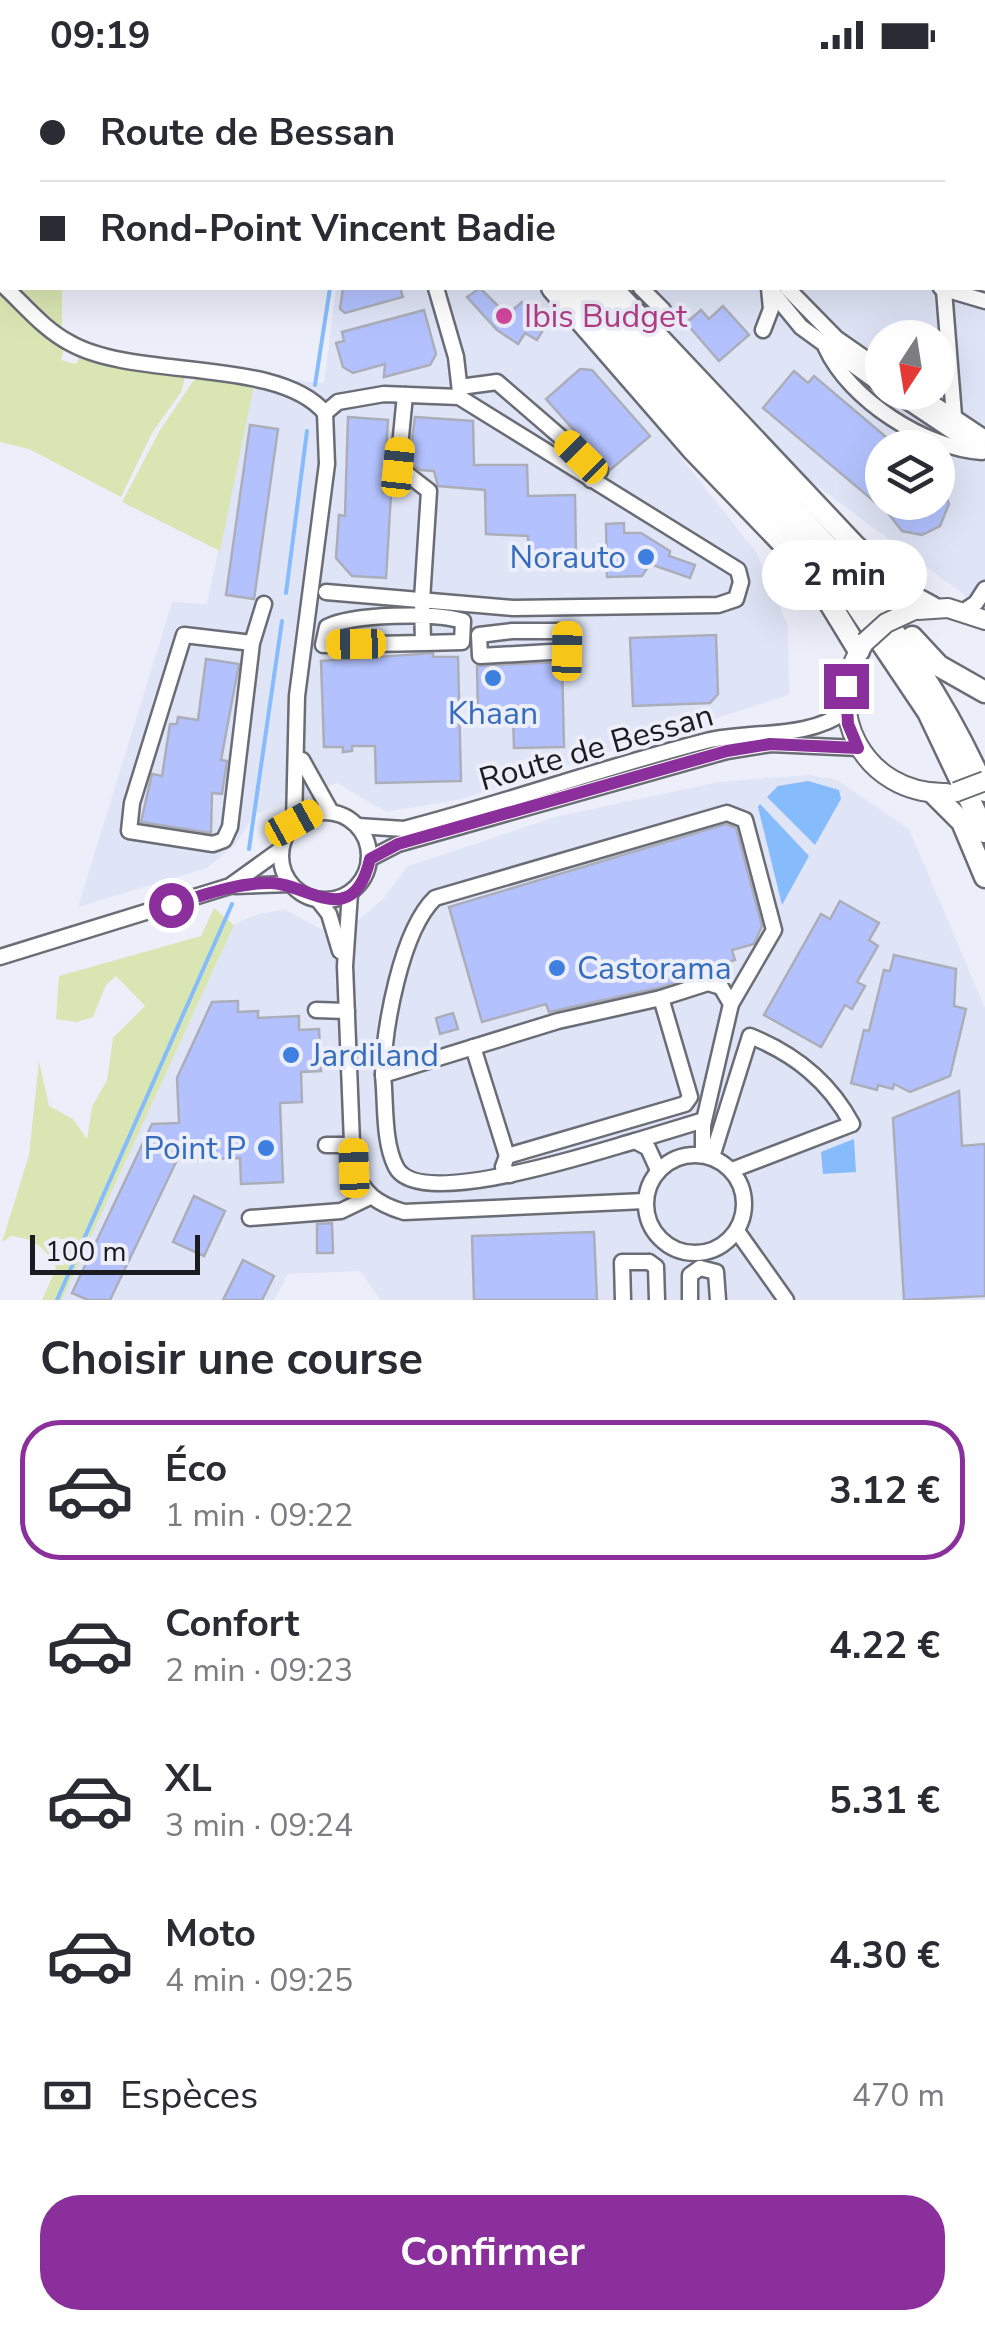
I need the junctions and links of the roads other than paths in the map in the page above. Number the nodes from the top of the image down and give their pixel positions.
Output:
1 (9, 290) edge
2 (436, 290) edge
3 (554, 290) edge
4 (570, 290) edge
5 (590, 290) edge
6 (614, 290) edge
7 (643, 290) edge
8 (769, 290) edge
9 (771, 290) edge
10 (790, 290) edge
11 (942, 290) edge
12 (946, 290) edge
13 (985, 301) edge
14 (663, 310) dead end
15 (944, 320) edge
16 (763, 330) dead end
17 (826, 348) junction
18 (865, 358) edge
19 (865, 374) edge
20 (460, 392) junction
21 (405, 395) junction
22 (922, 410) edge
23 (947, 410) edge
24 (953, 410) edge
25 (325, 413) junction
26 (702, 414) junction
27 (954, 416) junction
28 (984, 448) edge
29 (591, 480) junction
30 (322, 508) junction
31 (985, 589) edge
32 (326, 592) junction
33 (422, 600) junction
34 (264, 604) dead end
35 (513, 608) junction
36 (922, 609) junction
37 (308, 610) junction
38 (964, 611) junction
39 (422, 618) junction
40 (985, 620) edge
41 (512, 631) junction
42 (252, 643) junction
43 (423, 643) junction
44 (862, 647) junction
45 (985, 692) edge
46 (846, 711) junction
47 (296, 740) junction
48 (858, 748) junction
49 (985, 781) edge
50 (985, 791) edge
51 (945, 793) junction
52 (331, 812) junction
53 (294, 823) junction
54 (358, 826) junction
55 (985, 832) edge
56 (280, 850) junction
57 (370, 859) junction
58 (985, 877) edge
59 (290, 884) junction
60 (230, 886) junction
61 (350, 893) junction
62 (318, 900) junction
63 (0, 957) edge
64 (345, 966) junction
65 (661, 998) junction
66 (731, 1004) junction
67 (316, 1010) dead end
68 (346, 1011) junction
69 (473, 1047) junction
70 (384, 1075) junction
71 (704, 1120) junction
72 (635, 1141) junction
73 (326, 1145) dead end
74 (352, 1145) junction
75 (507, 1156) junction
76 (708, 1156) junction
77 (658, 1170) junction
78 (732, 1170) junction
79 (510, 1176) junction
80 (370, 1196) junction
81 (645, 1201) junction
82 (250, 1218) dead end
83 (736, 1231) junction
84 (666, 1244) junction
85 (698, 1261) junction
86 (649, 1262) junction
87 (623, 1300) edge
88 (657, 1300) edge
89 (690, 1300) edge
90 (718, 1300) edge
91 (786, 1300) edge

1 - 25 street
2 - 20 street
3 - 44 highway
4 - 55 highway
5 - 26 highway
6 - 36 highway
7 - 14 street
8 - 16 street
9 - 17 street
10 - 18 street
11 - 15 street
12 - 13 street
17 - 19 street
17 - 28 street
20 - 21 street
20 - 29 street
20 - 29 street
21 - 25 street
21 - 33 street
22 - 28 street
23 - 27 street
24 - 27 street
25 - 30 street
26 - 45 highway
26 - 50 highway
27 - 28 street
29 - 35 street
30 - 32 street
30 - 37 street
31 - 38 street
32 - 33 street
32 - 37 street
33 - 35 street
33 - 39 street
34 - 42 street
35 - 41 street
36 - 38 main road
36 - 44 main road, bridge
37 - 47 street
38 - 40 main road
39 - 43 street
39 - 43 street
39 - 43 street
41 - 41 street
42 - 42 street
44 - 46 main road
46 - 48 main road
46 - 54 street, Route de Bessan
47 - 52 street
47 - 53 street
48 - 51 main road
48 - 57 street, Route de Bessan
49 - 51 main road, bridge
51 - 58 highway
52 - 53 street
52 - 54 street
53 - 56 street
54 - 57 street
56 - 59 street
56 - 60 street
57 - 61 street
59 - 60 street
59 - 62 street
60 - 63 street
61 - 62 street
61 - 64 street
62 - 64 street
64 - 68 street
65 - 66 street
65 - 69 street
65 - 75 street
66 - 70 street
66 - 71 street
67 - 68 street
68 - 74 street
69 - 70 street
69 - 75 street
70 - 79 street
71 - 72 street
71 - 76 street
72 - 77 street
72 - 79 street
73 - 74 street
74 - 80 street
75 - 79 street
76 - 77 street
76 - 78 street
76 - 78 street
77 - 81 street
78 - 83 street
80 - 81 street
80 - 82 street
81 - 84 street
83 - 85 street
83 - 91 street
84 - 85 street
84 - 86 street
85 - 89 street
85 - 90 street
86 - 87 street
86 - 88 street

